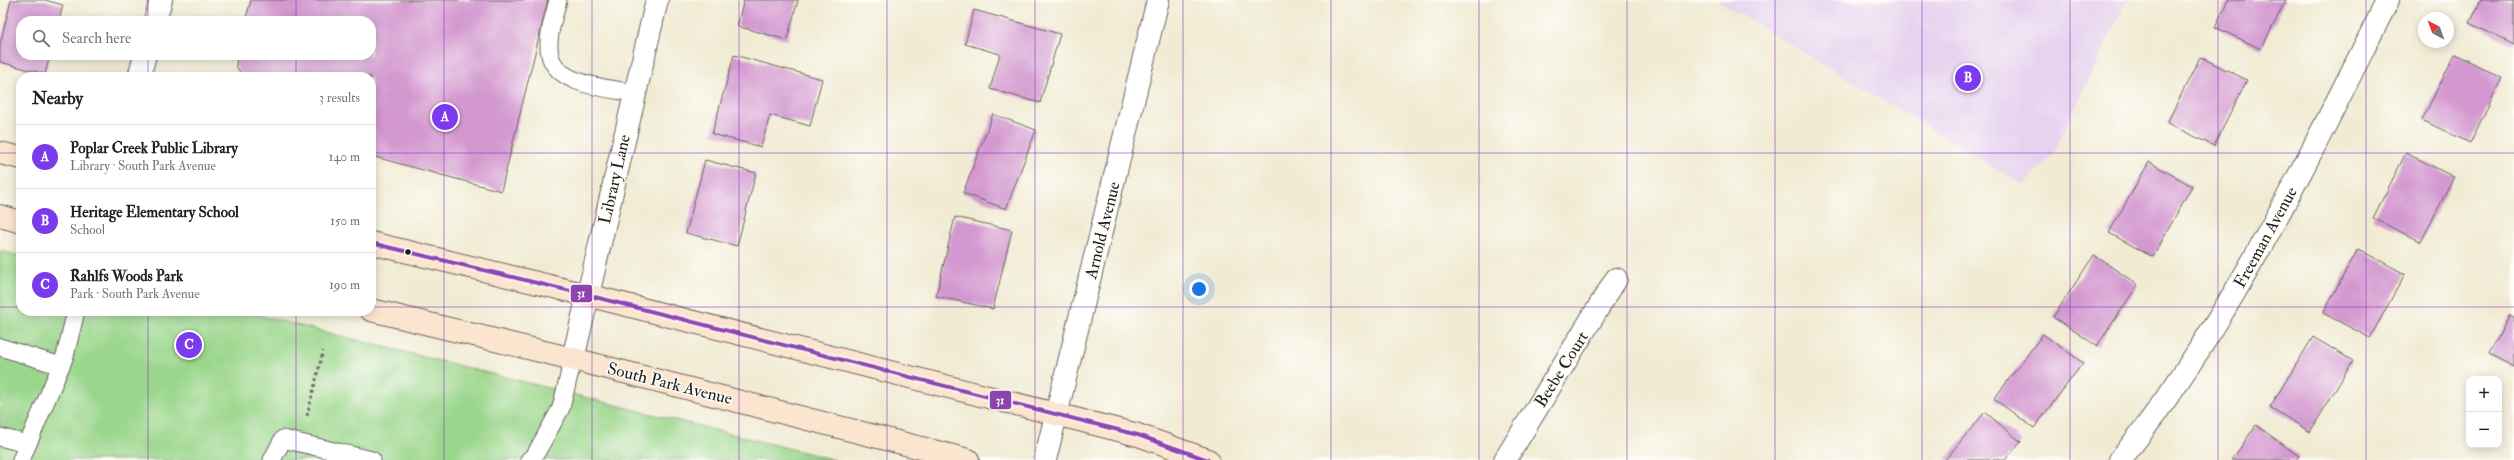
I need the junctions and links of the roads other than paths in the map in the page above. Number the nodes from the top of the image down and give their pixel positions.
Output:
1 (160, 0) edge
2 (558, 0) edge
3 (657, 0) edge
4 (1158, 0) edge
5 (2388, 0) edge
6 (156, 16) edge
7 (144, 60) edge
8 (140, 72) edge
9 (634, 93) junction
10 (0, 153) edge
11 (16, 157) edge
12 (0, 216) edge
13 (16, 221) edge
14 (376, 244) edge
15 (1616, 279) dead end
16 (587, 295) junction
17 (376, 311) edge
18 (75, 316) edge
19 (0, 347) edge
20 (573, 359) junction
21 (61, 366) junction
22 (1057, 414) junction
23 (0, 437) edge
24 (27, 444) junction
25 (21, 460) edge
26 (272, 460) edge
27 (372, 460) edge
28 (529, 460) edge
29 (968, 460) edge
30 (1046, 460) edge
31 (1208, 460) edge
32 (1505, 460) edge
33 (2120, 460) edge

1 - 6 street
2 - 9 lane
3 - 9 street, Library Lane
4 - 22 street, Arnold Avenue
5 - 33 street, Freeman Avenue
7 - 8 street
9 - 16 street, Library Lane
10 - 11 street
12 - 13 street
14 - 16 street
15 - 32 street, Beebe Court
16 - 20 street, Library Lane
16 - 22 street
17 - 20 street, South Park Avenue
18 - 21 lane
19 - 21 lane
20 - 28 lane
20 - 29 street, South Park Avenue
21 - 24 lane
22 - 30 street, Arnold Avenue
22 - 31 street
23 - 24 lane
24 - 25 lane
26 - 27 lane

